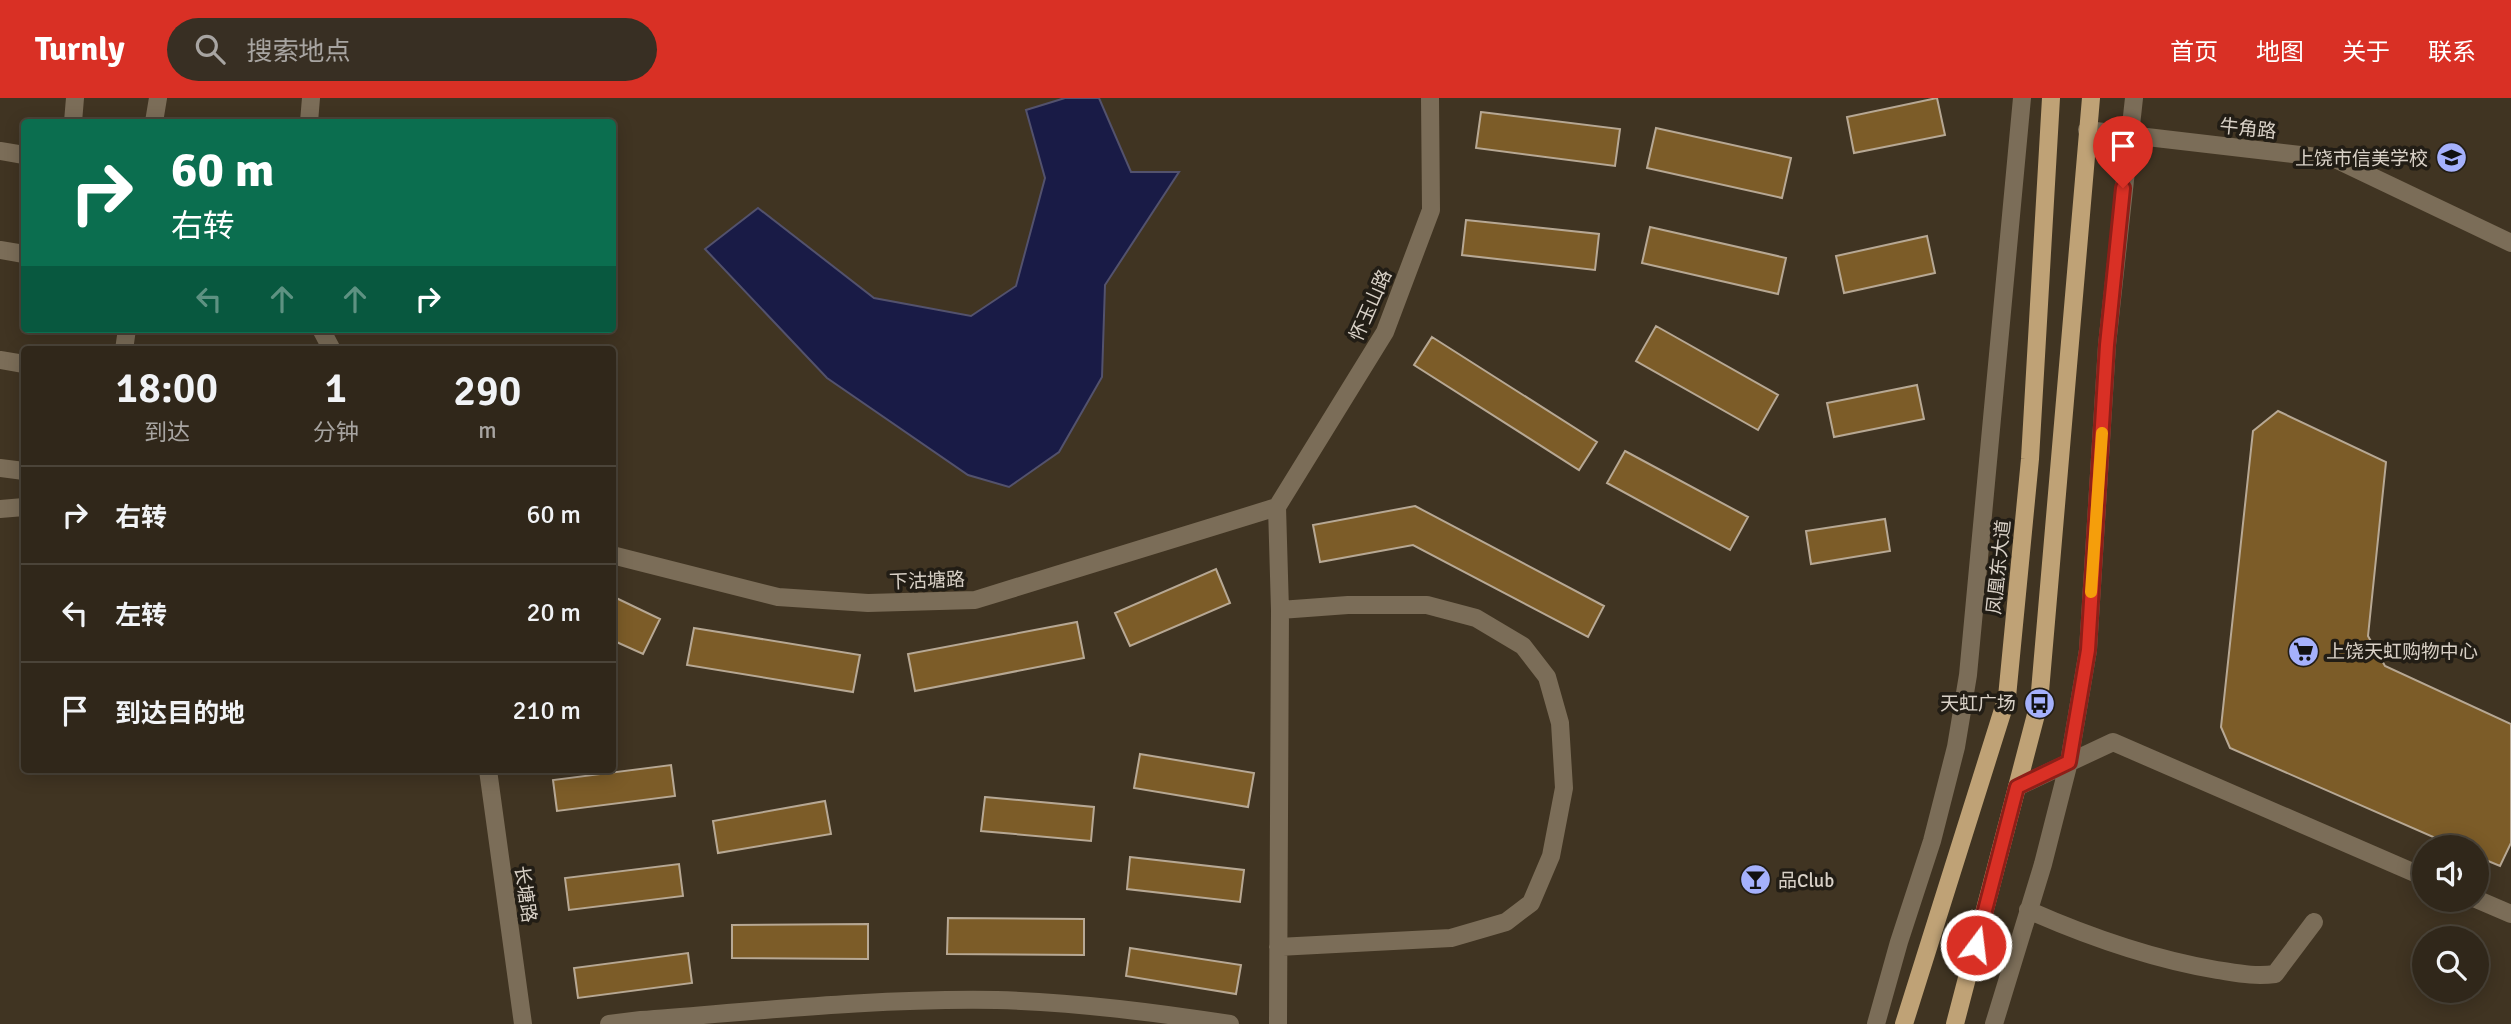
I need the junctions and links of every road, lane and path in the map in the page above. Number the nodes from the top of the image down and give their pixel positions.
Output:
1 (75, 98) edge
2 (158, 98) edge
3 (311, 98) edge
4 (1430, 98) edge
5 (2022, 98) edge
6 (2051, 98) edge
7 (2091, 98) edge
8 (2134, 98) edge
9 (73, 119) edge
10 (155, 119) edge
11 (309, 119) edge
12 (2087, 130) junction
13 (2129, 136) junction
14 (0, 151) edge
15 (21, 154) edge
16 (2511, 243) edge
17 (0, 250) edge
18 (21, 254) edge
19 (0, 360) edge
20 (21, 364) edge
21 (0, 468) edge
22 (21, 471) edge
23 (1277, 507) junction
24 (21, 508) edge
25 (0, 509) edge
26 (616, 556) edge
27 (1280, 610) junction
28 (2069, 762) junction
29 (488, 773) edge
30 (2017, 787) junction
31 (2412, 872) edge
32 (2489, 905) edge
33 (2028, 911) junction
34 (2511, 914) edge
35 (2314, 922) dead end
36 (1278, 947) junction
37 (523, 1024) edge
38 (609, 1024) edge
39 (1230, 1024) edge
40 (1278, 1024) edge
41 (1876, 1024) edge
42 (1904, 1024) edge
43 (1955, 1024) edge
44 (1994, 1024) edge

1 - 9 street
2 - 10 street
3 - 11 street
4 - 23 street, 怀玉山路
5 - 41 street
6 - 42 main road, 凤凰东大道
7 - 12 main road
8 - 13 street
12 - 13 street, 牛角路
12 - 30 main road
13 - 16 street, 牛角路
13 - 28 street
14 - 15 street
17 - 18 street
19 - 20 street
21 - 22 street
23 - 26 street, 下沽塘路
23 - 27 street
24 - 25 street
27 - 36 street
27 - 36 street
28 - 30 street
28 - 31 street
28 - 33 street
29 - 37 street, 长塘路
30 - 43 main road
32 - 34 street
33 - 35 street
33 - 44 street
36 - 40 street
38 - 39 street

